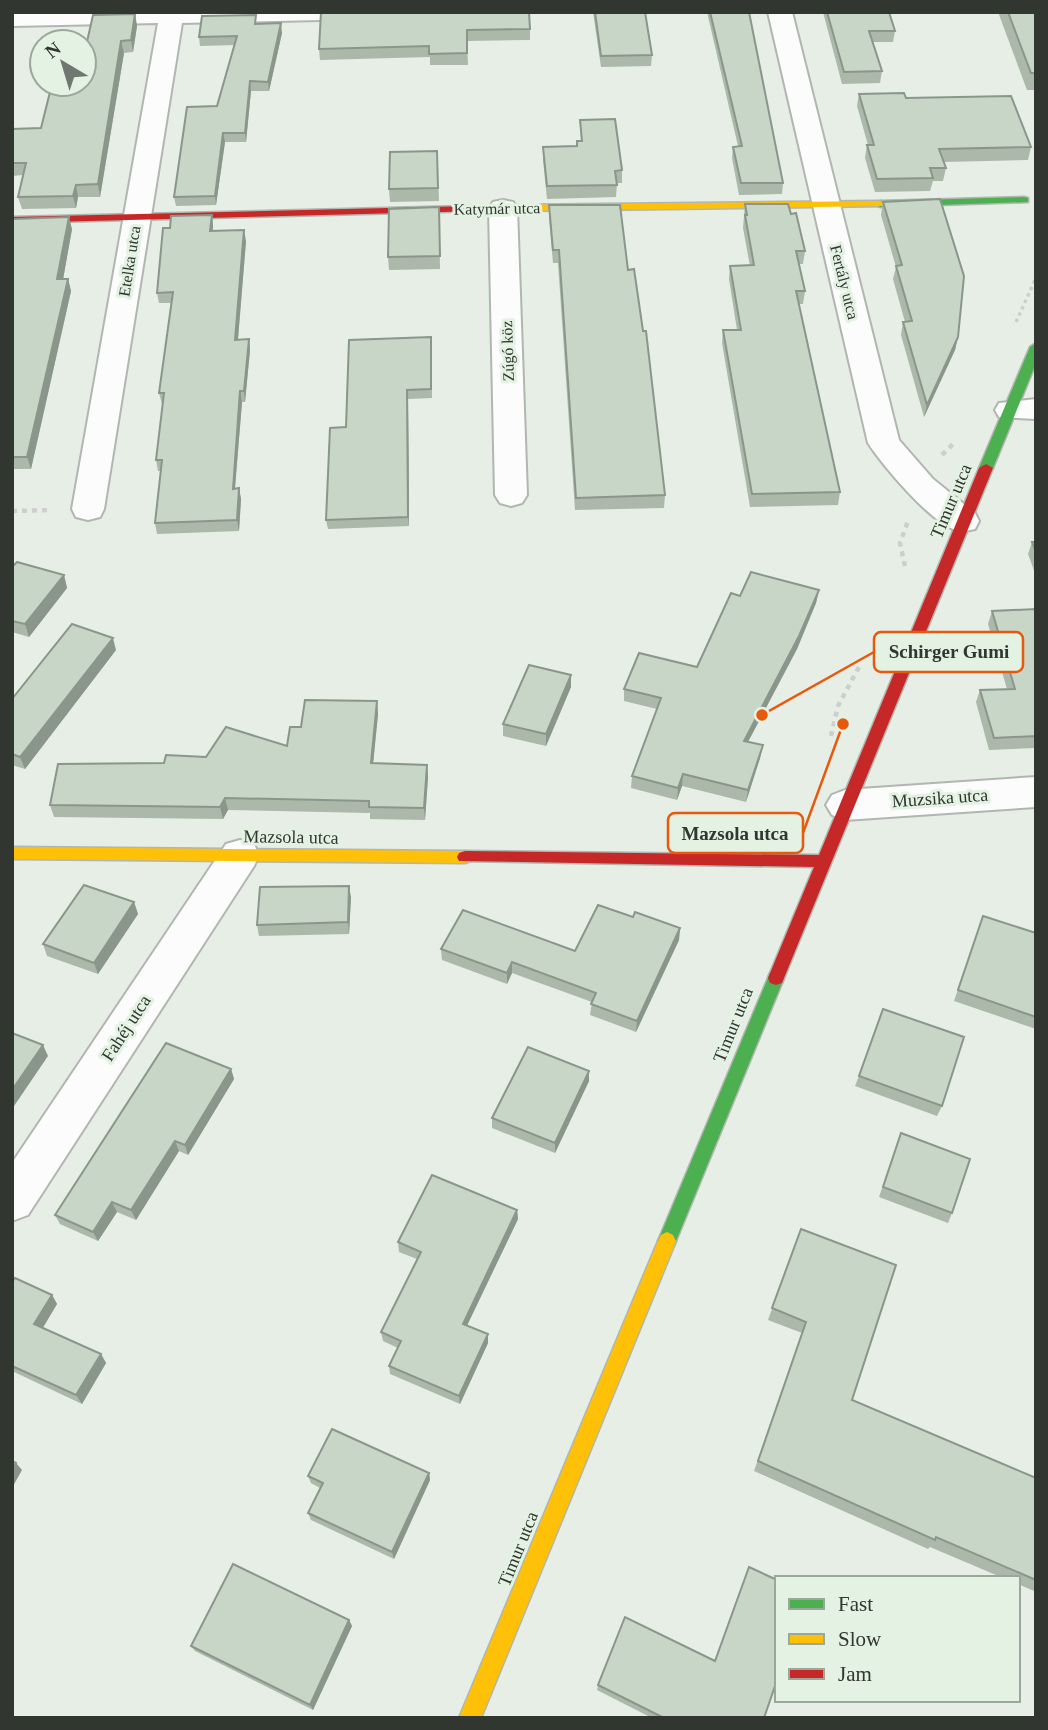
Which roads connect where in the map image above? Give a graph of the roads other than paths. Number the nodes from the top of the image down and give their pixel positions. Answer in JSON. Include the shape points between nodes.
{"nodes":[{"id":1,"x":364,"y":12,"type":"edge"},
{"id":2,"x":780,"y":12,"type":"edge"},
{"id":3,"x":172,"y":14,"type":"edge"},
{"id":4,"x":12,"y":19,"type":"edge"},
{"id":5,"x":1024,"y":201,"type":"dead end"},
{"id":6,"x":826,"y":206,"type":"junction"},
{"id":7,"x":502,"y":208,"type":"junction"},
{"id":8,"x":136,"y":217,"type":"junction"},
{"id":9,"x":12,"y":220,"type":"edge"},
{"id":10,"x":1036,"y":348,"type":"edge"},
{"id":11,"x":1023,"y":410,"type":"edge"},
{"id":12,"x":511,"y":495,"type":"dead end"},
{"id":13,"x":88,"y":509,"type":"dead end"},
{"id":14,"x":963,"y":521,"type":"junction"},
{"id":15,"x":1036,"y":792,"type":"edge"},
{"id":16,"x":845,"y":805,"type":"junction"},
{"id":17,"x":12,"y":853,"type":"edge"},
{"id":18,"x":240,"y":855,"type":"junction"},
{"id":19,"x":821,"y":861,"type":"junction"},
{"id":20,"x":12,"y":1201,"type":"edge"},
{"id":21,"x":470,"y":1718,"type":"edge"}],
"edges":[{"from":1,"to":3,"type":"street"},
{"from":2,"to":6,"type":"street","name":"Fertály utca"},
{"from":3,"to":4,"type":"street"},
{"from":3,"to":8,"type":"street","name":"Etelka utca"},
{"from":5,"to":6,"type":"street","name":"Katymár utca"},
{"from":6,"to":7,"type":"street","name":"Katymár utca"},
{"from":6,"to":14,"type":"street","name":"Fertály utca","via":[[884,443],[922,487]]},
{"from":7,"to":8,"type":"street","name":"Katymár utca"},
{"from":7,"to":12,"type":"street","name":"Zúgó köz"},
{"from":8,"to":9,"type":"street","name":"Katymár utca"},
{"from":8,"to":13,"type":"street","name":"Etelka utca"},
{"from":10,"to":11,"type":"street","name":"Timur utca"},
{"from":11,"to":14,"type":"street","name":"Timur utca"},
{"from":14,"to":16,"type":"street","name":"Timur utca"},
{"from":15,"to":16,"type":"street","name":"Muzsika utca"},
{"from":16,"to":19,"type":"street","name":"Timur utca"},
{"from":17,"to":18,"type":"street","name":"Mazsola utca"},
{"from":18,"to":19,"type":"street","name":"Mazsola utca"},
{"from":18,"to":20,"type":"street","name":"Fahéj utca"},
{"from":19,"to":21,"type":"street","name":"Timur utca"}]}
